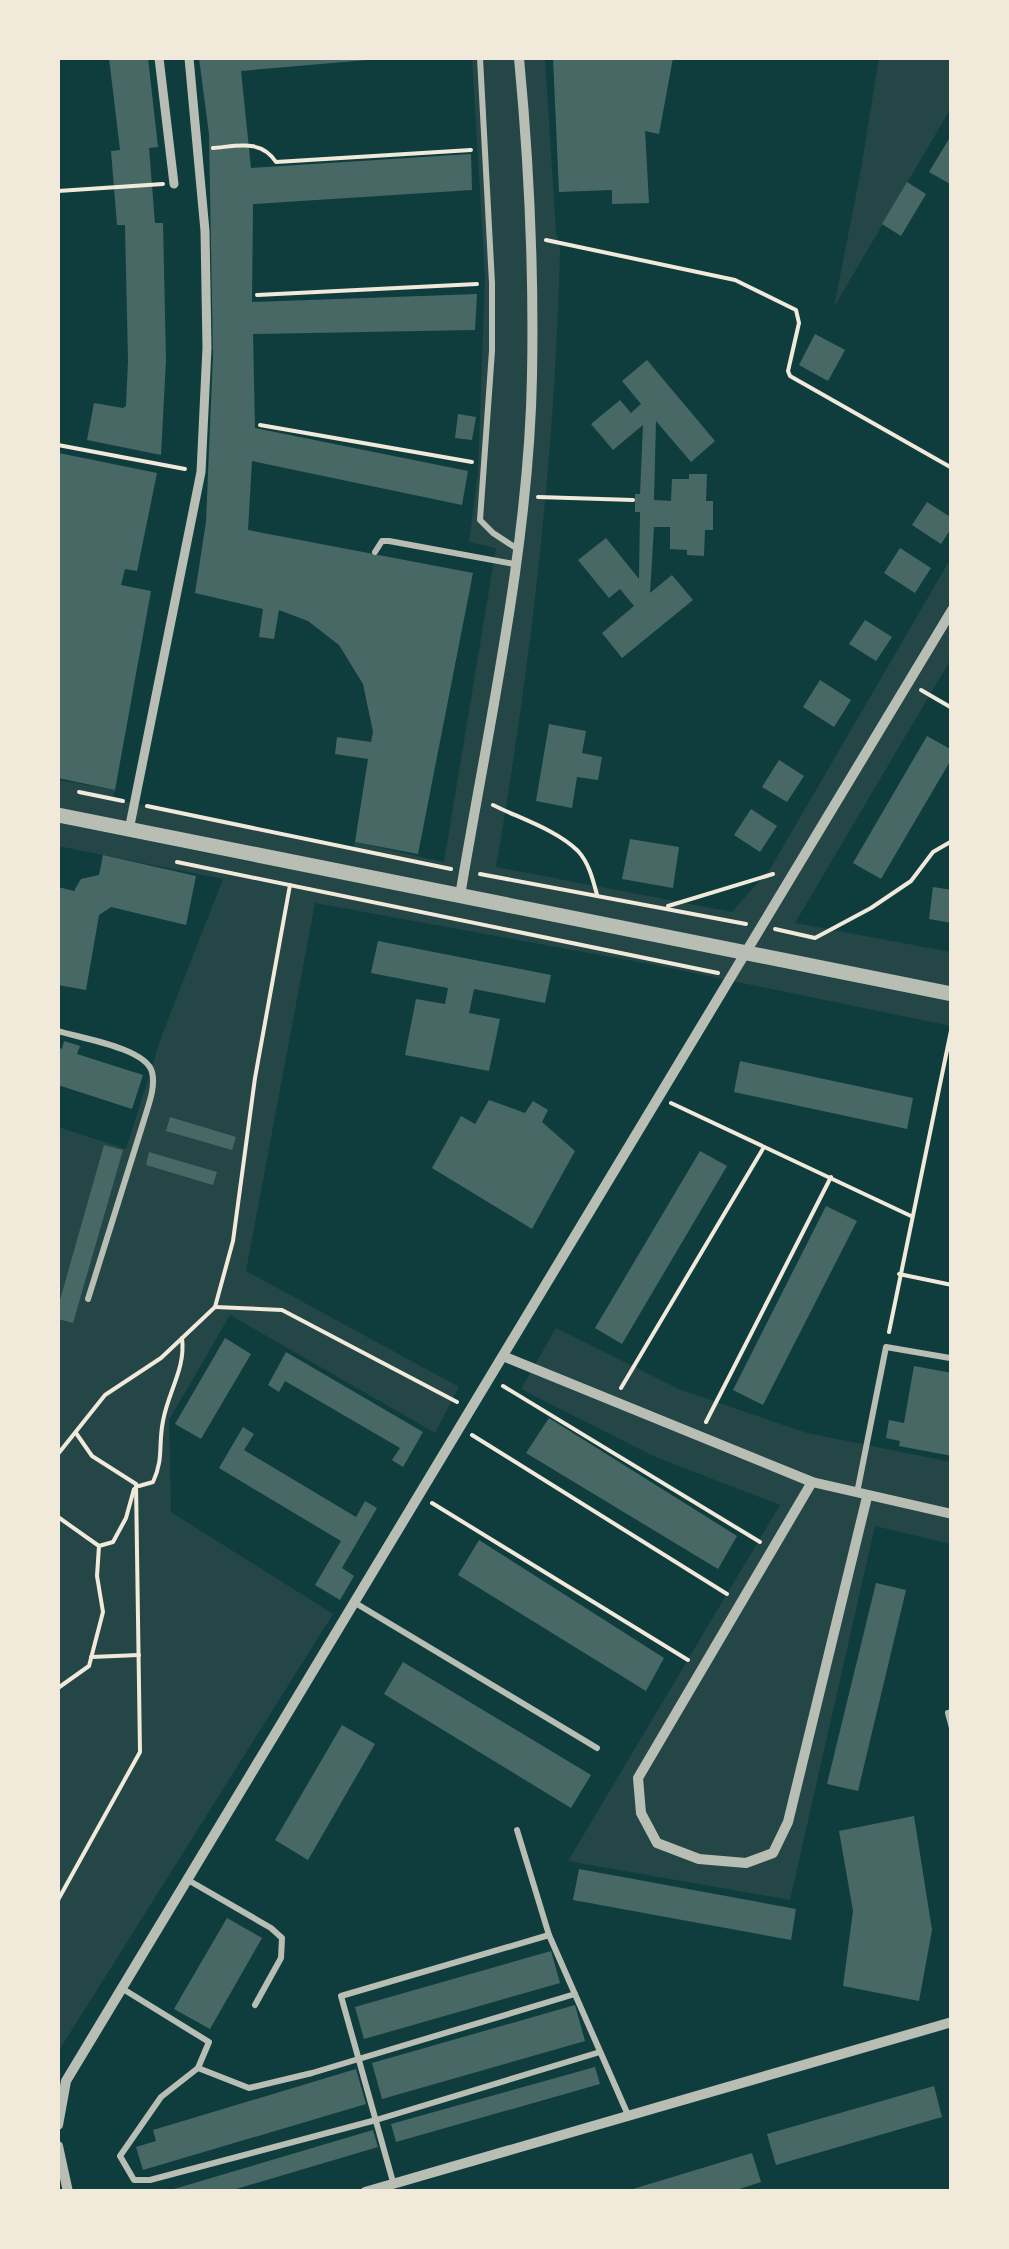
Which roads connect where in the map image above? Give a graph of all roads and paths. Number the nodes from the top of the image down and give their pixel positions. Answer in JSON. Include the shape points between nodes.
{"nodes":[{"id":1,"x":159,"y":58,"type":"edge"},
{"id":2,"x":188,"y":58,"type":"edge"},
{"id":3,"x":480,"y":58,"type":"edge"},
{"id":4,"x":519,"y":58,"type":"edge"},
{"id":5,"x":199,"y":148,"type":"junction"},
{"id":6,"x":486,"y":149,"type":"junction"},
{"id":7,"x":174,"y":184,"type":"joint"},
{"id":8,"x":58,"y":191,"type":"edge"},
{"id":9,"x":529,"y":238,"type":"junction"},
{"id":10,"x":492,"y":283,"type":"junction"},
{"id":11,"x":257,"y":295,"type":"dead end"},
{"id":12,"x":260,"y":425,"type":"dead end"},
{"id":13,"x":58,"y":445,"type":"edge"},
{"id":14,"x":486,"y":465,"type":"junction"},
{"id":15,"x":952,"y":468,"type":"edge"},
{"id":16,"x":201,"y":472,"type":"junction"},
{"id":17,"x":522,"y":496,"type":"junction"},
{"id":18,"x":633,"y":500,"type":"dead end"},
{"id":19,"x":516,"y":548,"type":"junction"},
{"id":20,"x":375,"y":552,"type":"dead end"},
{"id":21,"x":514,"y":564,"type":"junction"},
{"id":22,"x":952,"y":610,"type":"edge"},
{"id":23,"x":908,"y":682,"type":"junction"},
{"id":24,"x":952,"y":708,"type":"edge"},
{"id":25,"x":79,"y":792,"type":"dead end"},
{"id":26,"x":476,"y":797,"type":"junction"},
{"id":27,"x":135,"y":803,"type":"junction"},
{"id":28,"x":58,"y":816,"type":"edge"},
{"id":29,"x":129,"y":830,"type":"junction"},
{"id":30,"x":952,"y":840,"type":"edge"},
{"id":31,"x":177,"y":862,"type":"dead end"},
{"id":32,"x":797,"y":867,"type":"junction"},
{"id":33,"x":464,"y":871,"type":"junction"},
{"id":34,"x":290,"y":884,"type":"junction"},
{"id":35,"x":597,"y":895,"type":"junction"},
{"id":36,"x":460,"y":896,"type":"junction"},
{"id":37,"x":663,"y":908,"type":"junction"},
{"id":38,"x":762,"y":926,"type":"junction"},
{"id":39,"x":746,"y":952,"type":"junction"},
{"id":40,"x":732,"y":976,"type":"junction"},
{"id":41,"x":952,"y":994,"type":"edge"},
{"id":42,"x":952,"y":1026,"type":"edge"},
{"id":43,"x":58,"y":1031,"type":"edge"},
{"id":44,"x":661,"y":1098,"type":"junction"},
{"id":45,"x":764,"y":1147,"type":"junction"},
{"id":46,"x":831,"y":1176,"type":"junction"},
{"id":47,"x":911,"y":1216,"type":"junction"},
{"id":48,"x":900,"y":1274,"type":"junction"},
{"id":49,"x":952,"y":1285,"type":"edge"},
{"id":50,"x":88,"y":1299,"type":"dead end"},
{"id":51,"x":215,"y":1306,"type":"junction"},
{"id":52,"x":182,"y":1338,"type":"junction"},
{"id":53,"x":886,"y":1347,"type":"junction"},
{"id":54,"x":503,"y":1356,"type":"junction"},
{"id":55,"x":950,"y":1358,"type":"edge"},
{"id":56,"x":490,"y":1377,"type":"junction"},
{"id":57,"x":613,"y":1402,"type":"junction"},
{"id":58,"x":471,"y":1409,"type":"junction"},
{"id":59,"x":460,"y":1428,"type":"junction"},
{"id":60,"x":76,"y":1431,"type":"junction"},
{"id":61,"x":698,"y":1438,"type":"junction"},
{"id":62,"x":58,"y":1454,"type":"edge"},
{"id":63,"x":812,"y":1482,"type":"junction"},
{"id":64,"x":136,"y":1485,"type":"junction"},
{"id":65,"x":419,"y":1495,"type":"junction"},
{"id":66,"x":862,"y":1495,"type":"junction"},
{"id":67,"x":952,"y":1514,"type":"edge"},
{"id":68,"x":58,"y":1517,"type":"edge"},
{"id":69,"x":98,"y":1546,"type":"junction"},
{"id":70,"x":773,"y":1549,"type":"junction"},
{"id":71,"x":739,"y":1602,"type":"junction"},
{"id":72,"x":357,"y":1604,"type":"junction"},
{"id":73,"x":139,"y":1655,"type":"junction"},
{"id":74,"x":91,"y":1658,"type":"junction"},
{"id":75,"x":700,"y":1668,"type":"junction"},
{"id":76,"x":58,"y":1688,"type":"edge"},
{"id":77,"x":952,"y":1712,"type":"edge"},
{"id":78,"x":952,"y":1728,"type":"edge"},
{"id":79,"x":597,"y":1748,"type":"dead end"},
{"id":80,"x":517,"y":1830,"type":"dead end"},
{"id":81,"x":188,"y":1880,"type":"junction"},
{"id":82,"x":58,"y":1900,"type":"edge"},
{"id":83,"x":549,"y":1936,"type":"junction"},
{"id":84,"x":122,"y":1988,"type":"junction"},
{"id":85,"x":575,"y":1994,"type":"junction"},
{"id":86,"x":255,"y":2005,"type":"dead end"},
{"id":87,"x":952,"y":2022,"type":"edge"},
{"id":88,"x":600,"y":2052,"type":"junction"},
{"id":89,"x":358,"y":2056,"type":"junction"},
{"id":90,"x":198,"y":2068,"type":"junction"},
{"id":91,"x":628,"y":2116,"type":"junction"},
{"id":92,"x":376,"y":2120,"type":"junction"},
{"id":93,"x":58,"y":2125,"type":"edge"},
{"id":94,"x":58,"y":2146,"type":"edge"},
{"id":95,"x":393,"y":2182,"type":"junction"},
{"id":96,"x":68,"y":2192,"type":"edge"},
{"id":97,"x":365,"y":2192,"type":"edge"}],
"edges":[{"from":1,"to":7,"type":"street"},
{"from":2,"to":5,"type":"street"},
{"from":3,"to":6,"type":"lane"},
{"from":4,"to":9,"type":"street"},
{"from":5,"to":6,"type":"path","via":[[254,145],[276,162]]},
{"from":5,"to":16,"type":"street","via":[[207,348]]},
{"from":6,"to":10,"type":"lane"},
{"from":7,"to":8,"type":"path"},
{"from":9,"to":15,"type":"path","via":[[735,280],[796,310],[790,376]]},
{"from":9,"to":17,"type":"street","via":[[532,378]]},
{"from":10,"to":11,"type":"path"},
{"from":10,"to":14,"type":"lane"},
{"from":12,"to":14,"type":"path"},
{"from":13,"to":16,"type":"path"},
{"from":14,"to":19,"type":"lane","via":[[480,520]]},
{"from":16,"to":27,"type":"street"},
{"from":17,"to":18,"type":"path"},
{"from":17,"to":19,"type":"street"},
{"from":19,"to":21,"type":"street"},
{"from":20,"to":21,"type":"lane","via":[[390,541]]},
{"from":21,"to":26,"type":"street"},
{"from":22,"to":23,"type":"street"},
{"from":23,"to":24,"type":"path"},
{"from":23,"to":32,"type":"street"},
{"from":25,"to":27,"type":"path"},
{"from":26,"to":33,"type":"street"},
{"from":26,"to":35,"type":"path","via":[[578,851]]},
{"from":27,"to":29,"type":"street"},
{"from":27,"to":33,"type":"path"},
{"from":28,"to":29,"type":"street"},
{"from":29,"to":36,"type":"street"},
{"from":30,"to":38,"type":"path","via":[[910,881],[815,938]]},
{"from":31,"to":34,"type":"path"},
{"from":32,"to":37,"type":"path"},
{"from":32,"to":38,"type":"street"},
{"from":33,"to":35,"type":"path"},
{"from":33,"to":36,"type":"street"},
{"from":34,"to":40,"type":"path"},
{"from":34,"to":51,"type":"path","via":[[233,1241]]},
{"from":35,"to":37,"type":"path"},
{"from":36,"to":39,"type":"street"},
{"from":37,"to":38,"type":"path"},
{"from":38,"to":39,"type":"street"},
{"from":39,"to":40,"type":"street"},
{"from":39,"to":41,"type":"street"},
{"from":40,"to":44,"type":"street"},
{"from":42,"to":47,"type":"path"},
{"from":43,"to":50,"type":"lane","via":[[140,1054],[152,1071],[144,1120]]},
{"from":44,"to":45,"type":"path"},
{"from":44,"to":54,"type":"street"},
{"from":45,"to":46,"type":"path"},
{"from":45,"to":57,"type":"path"},
{"from":46,"to":47,"type":"path"},
{"from":46,"to":61,"type":"path"},
{"from":47,"to":48,"type":"path"},
{"from":48,"to":49,"type":"path"},
{"from":48,"to":53,"type":"path"},
{"from":51,"to":52,"type":"path"},
{"from":51,"to":58,"type":"path","via":[[282,1310]]},
{"from":52,"to":60,"type":"path","via":[[105,1395]]},
{"from":52,"to":64,"type":"path","via":[[184,1355],[163,1418],[162,1462],[153,1482]]},
{"from":53,"to":55,"type":"lane"},
{"from":53,"to":66,"type":"lane"},
{"from":54,"to":56,"type":"street"},
{"from":54,"to":57,"type":"street"},
{"from":56,"to":58,"type":"street"},
{"from":56,"to":70,"type":"path"},
{"from":57,"to":61,"type":"street"},
{"from":58,"to":59,"type":"street"},
{"from":59,"to":65,"type":"street"},
{"from":59,"to":71,"type":"path"},
{"from":60,"to":62,"type":"path"},
{"from":60,"to":64,"type":"path","via":[[92,1456]]},
{"from":61,"to":63,"type":"street"},
{"from":63,"to":66,"type":"street"},
{"from":63,"to":70,"type":"street"},
{"from":64,"to":69,"type":"path","via":[[113,1542]]},
{"from":64,"to":73,"type":"path"},
{"from":65,"to":72,"type":"street"},
{"from":65,"to":75,"type":"path"},
{"from":66,"to":67,"type":"street"},
{"from":66,"to":75,"type":"street","via":[[788,1822],[772,1853],[746,1864],[699,1860],[658,1843],[641,1814],[638,1778]]},
{"from":68,"to":69,"type":"path"},
{"from":69,"to":74,"type":"path","via":[[102,1612]]},
{"from":70,"to":71,"type":"street"},
{"from":71,"to":75,"type":"street"},
{"from":72,"to":79,"type":"lane"},
{"from":72,"to":81,"type":"street"},
{"from":73,"to":74,"type":"path"},
{"from":73,"to":82,"type":"path","via":[[140,1752]]},
{"from":74,"to":76,"type":"path"},
{"from":77,"to":78,"type":"lane"},
{"from":80,"to":83,"type":"lane"},
{"from":81,"to":84,"type":"street"},
{"from":81,"to":86,"type":"lane","via":[[282,1938],[281,1958]]},
{"from":83,"to":85,"type":"lane"},
{"from":83,"to":89,"type":"lane","via":[[341,1996]]},
{"from":84,"to":90,"type":"lane","via":[[209,2042]]},
{"from":84,"to":93,"type":"street","via":[[66,2081]]},
{"from":85,"to":88,"type":"lane"},
{"from":85,"to":89,"type":"lane"},
{"from":87,"to":91,"type":"street"},
{"from":88,"to":91,"type":"lane"},
{"from":88,"to":92,"type":"lane"},
{"from":89,"to":90,"type":"lane","via":[[249,2088]]},
{"from":89,"to":92,"type":"lane"},
{"from":90,"to":92,"type":"lane","via":[[162,2097],[120,2156],[134,2180]]},
{"from":91,"to":95,"type":"street"},
{"from":92,"to":95,"type":"lane"},
{"from":94,"to":96,"type":"street"},
{"from":95,"to":97,"type":"street"}]}
